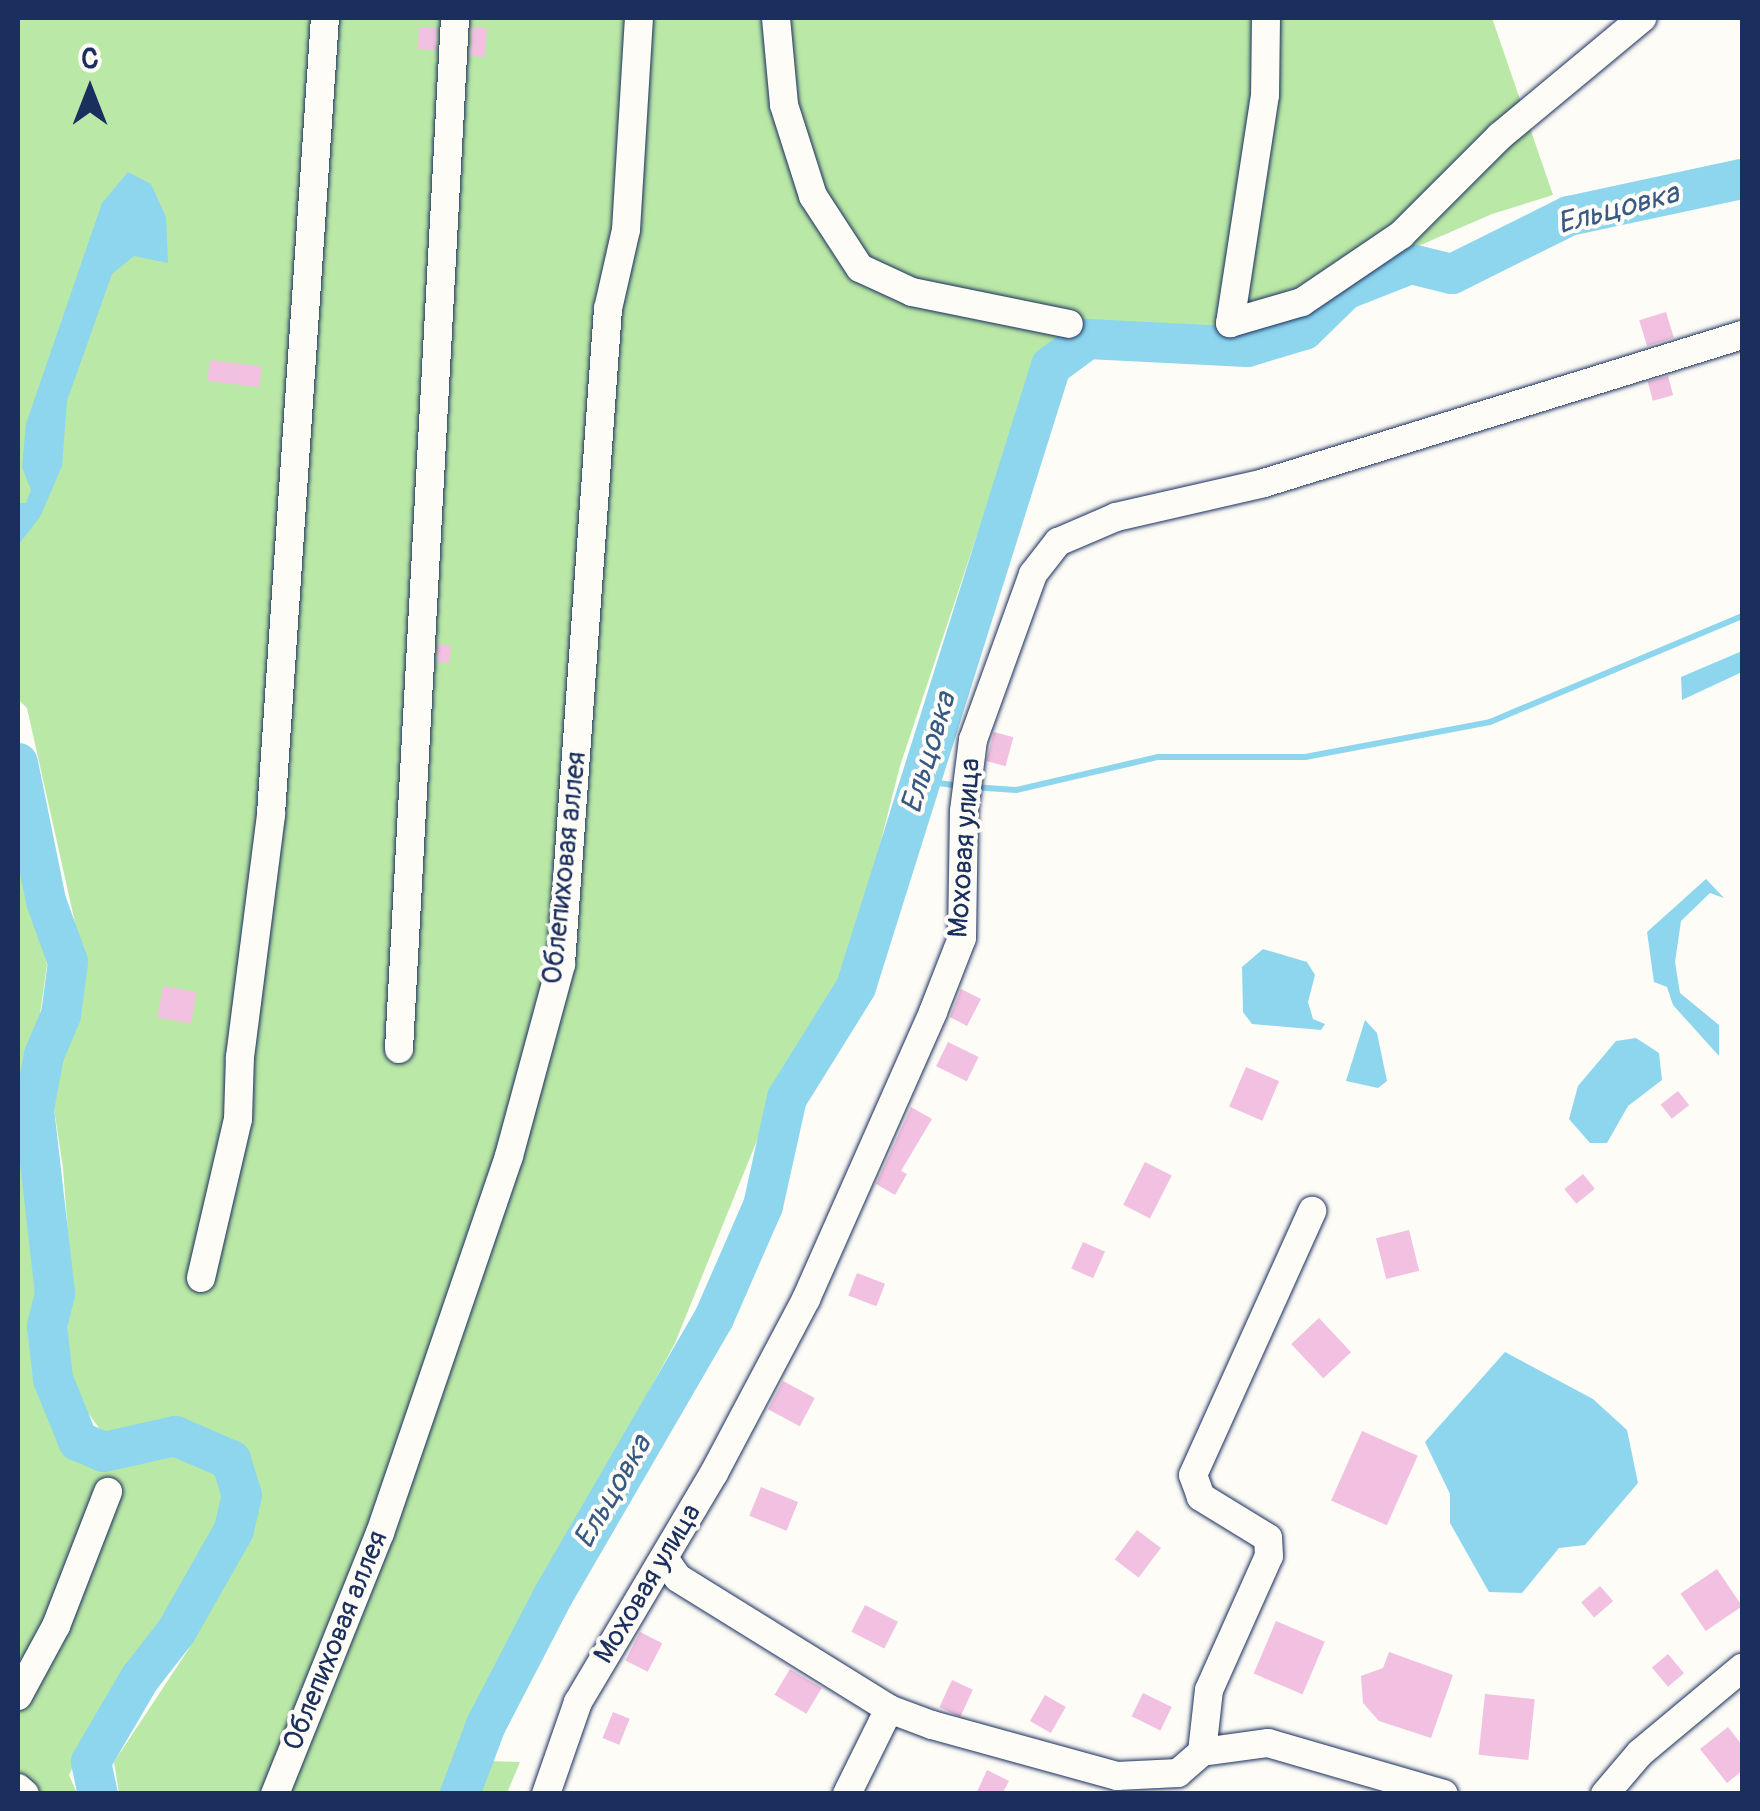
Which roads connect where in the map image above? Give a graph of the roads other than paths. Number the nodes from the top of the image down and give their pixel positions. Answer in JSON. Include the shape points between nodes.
{"nodes":[{"id":1,"x":325,"y":18,"type":"edge"},
{"id":2,"x":456,"y":18,"type":"edge"},
{"id":3,"x":639,"y":18,"type":"edge"},
{"id":4,"x":776,"y":18,"type":"edge"},
{"id":5,"x":1266,"y":18,"type":"edge"},
{"id":6,"x":1642,"y":18,"type":"edge"},
{"id":7,"x":1070,"y":324,"type":"dead end"},
{"id":8,"x":1742,"y":335,"type":"edge"},
{"id":9,"x":398,"y":1049,"type":"dead end"},
{"id":10,"x":1312,"y":1211,"type":"dead end"},
{"id":11,"x":201,"y":1278,"type":"dead end"},
{"id":12,"x":108,"y":1492,"type":"dead end"},
{"id":13,"x":664,"y":1558,"type":"junction"},
{"id":14,"x":1742,"y":1668,"type":"edge"},
{"id":15,"x":18,"y":1696,"type":"edge"},
{"id":16,"x":889,"y":1709,"type":"junction"},
{"id":17,"x":1202,"y":1752,"type":"junction"},
{"id":18,"x":1175,"y":1784,"type":"edge"},
{"id":19,"x":18,"y":1788,"type":"edge"},
{"id":20,"x":25,"y":1794,"type":"edge"},
{"id":21,"x":274,"y":1794,"type":"edge"},
{"id":22,"x":546,"y":1794,"type":"edge"},
{"id":23,"x":848,"y":1794,"type":"edge"},
{"id":24,"x":1444,"y":1794,"type":"edge"},
{"id":25,"x":1605,"y":1794,"type":"edge"}],
"edges":[{"from":1,"to":11,"type":"street","via":[[271,814],[238,1118]]},
{"from":2,"to":9,"type":"street"},
{"from":3,"to":21,"type":"street","name":"Облепиховая аллея","via":[[626,230],[608,309],[560,964],[509,1156],[380,1533]]},
{"from":4,"to":7,"type":"street","via":[[784,105],[813,196],[860,268],[912,292]]},
{"from":5,"to":6,"type":"street","via":[[1265,95],[1230,323],[1302,302],[1401,235],[1500,136]]},
{"from":8,"to":13,"type":"street","name":"Моховая улица","via":[[1264,483],[1116,517],[1058,542],[1033,574],[973,740],[964,811],[962,938],[806,1299]]},
{"from":10,"to":17,"type":"street","via":[[1193,1474],[1201,1497],[1268,1538],[1269,1556],[1209,1690]]},
{"from":12,"to":15,"type":"street","via":[[56,1626]]},
{"from":13,"to":16,"type":"street","via":[[678,1578]]},
{"from":13,"to":22,"type":"street","name":"Моховая улица","via":[[578,1702]]},
{"from":14,"to":25,"type":"street","via":[[1640,1753]]},
{"from":16,"to":18,"type":"street","via":[[1116,1776]]},
{"from":16,"to":23,"type":"street"},
{"from":17,"to":18,"type":"street"},
{"from":17,"to":24,"type":"street","via":[[1268,1743]]},
{"from":19,"to":20,"type":"street"}]}
